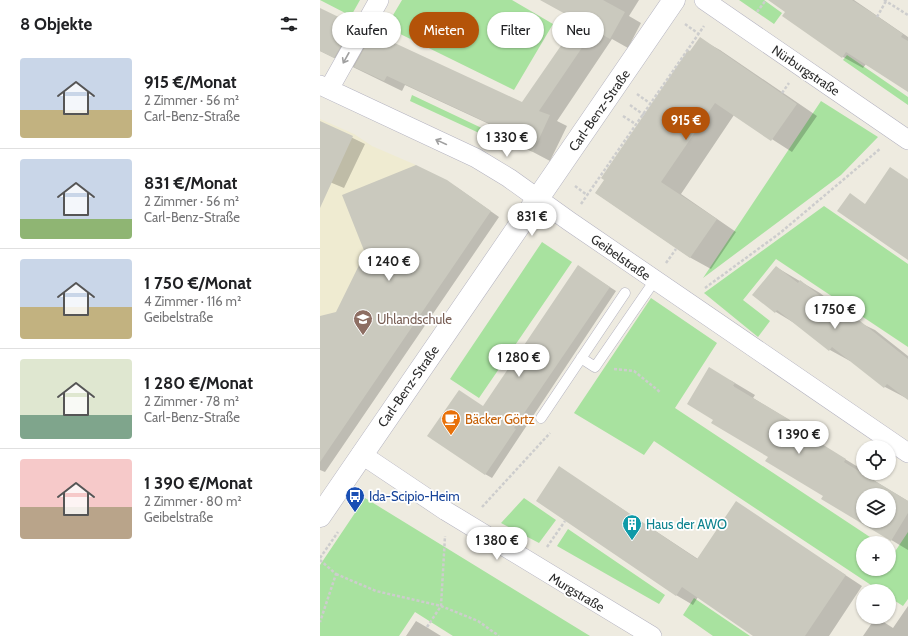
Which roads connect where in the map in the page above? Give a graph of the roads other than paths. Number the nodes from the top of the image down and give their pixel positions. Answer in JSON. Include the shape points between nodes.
{"nodes":[{"id":1,"x":379,"y":0,"type":"edge"},
{"id":2,"x":674,"y":0,"type":"edge"},
{"id":3,"x":710,"y":4,"type":"edge"},
{"id":4,"x":324,"y":87,"type":"edge"},
{"id":5,"x":903,"y":137,"type":"edge"},
{"id":6,"x":538,"y":198,"type":"junction"},
{"id":7,"x":655,"y":280,"type":"junction"},
{"id":8,"x":625,"y":293,"type":"dead end"},
{"id":9,"x":581,"y":358,"type":"junction"},
{"id":10,"x":541,"y":418,"type":"dead end"},
{"id":11,"x":908,"y":453,"type":"edge"},
{"id":12,"x":362,"y":454,"type":"junction"},
{"id":13,"x":320,"y":516,"type":"edge"},
{"id":14,"x":652,"y":636,"type":"edge"}],
"edges":[{"from":1,"to":4,"type":"street","one_way":true},
{"from":2,"to":6,"type":"street","name":"Carl-Benz-Straße"},
{"from":3,"to":5,"type":"street","name":"Nürburgstraße"},
{"from":6,"to":4,"type":"street","name":"Geibelstraße","one_way":true,"via":[[476,158]]},
{"from":6,"to":7,"type":"street","name":"Geibelstraße"},
{"from":6,"to":12,"type":"street","name":"Carl-Benz-Straße"},
{"from":7,"to":9,"type":"lane","via":[[595,367]]},
{"from":7,"to":11,"type":"street","name":"Geibelstraße"},
{"from":8,"to":9,"type":"lane"},
{"from":9,"to":10,"type":"lane"},
{"from":12,"to":13,"type":"street","name":"Carl-Benz-Straße"},
{"from":12,"to":14,"type":"street","name":"Murgstraße","via":[[466,524]]}]}
